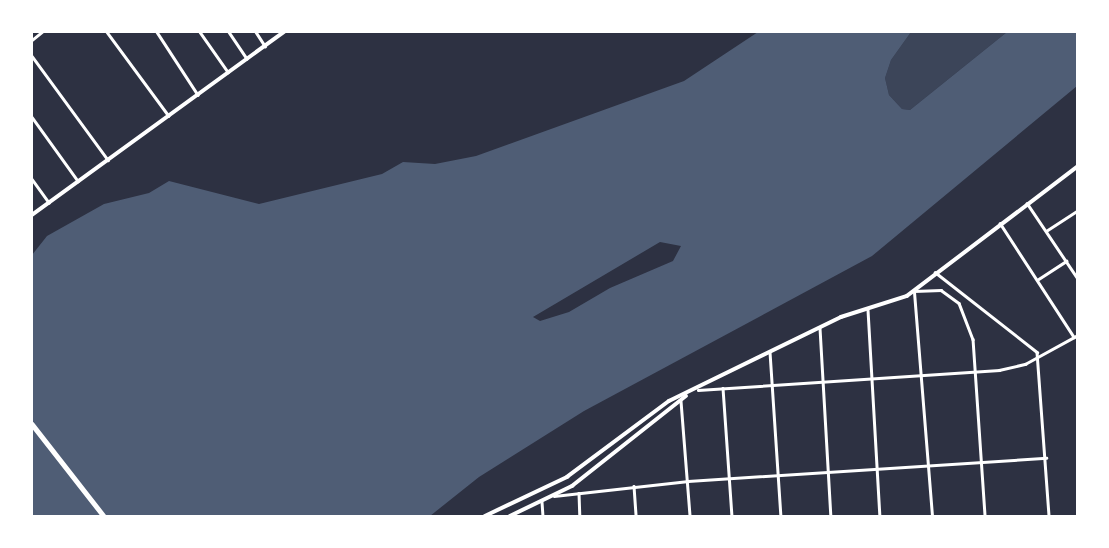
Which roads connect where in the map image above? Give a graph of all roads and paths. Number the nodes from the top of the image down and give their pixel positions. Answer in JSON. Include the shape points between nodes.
{"nodes":[{"id":1,"x":42,"y":32,"type":"edge"},
{"id":2,"x":107,"y":32,"type":"edge"},
{"id":3,"x":157,"y":32,"type":"edge"},
{"id":4,"x":200,"y":32,"type":"edge"},
{"id":5,"x":229,"y":32,"type":"edge"},
{"id":6,"x":256,"y":32,"type":"edge"},
{"id":7,"x":284,"y":32,"type":"edge"},
{"id":8,"x":32,"y":40,"type":"edge"},
{"id":9,"x":265,"y":46,"type":"junction"},
{"id":10,"x":32,"y":56,"type":"edge"},
{"id":11,"x":247,"y":59,"type":"junction"},
{"id":12,"x":229,"y":73,"type":"junction"},
{"id":13,"x":198,"y":95,"type":"junction"},
{"id":14,"x":169,"y":116,"type":"junction"},
{"id":15,"x":32,"y":117,"type":"edge"},
{"id":16,"x":108,"y":160,"type":"junction"},
{"id":17,"x":1077,"y":166,"type":"edge"},
{"id":18,"x":32,"y":178,"type":"edge"},
{"id":19,"x":78,"y":181,"type":"junction"},
{"id":20,"x":49,"y":202,"type":"junction"},
{"id":21,"x":1027,"y":203,"type":"junction"},
{"id":22,"x":1077,"y":210,"type":"edge"},
{"id":23,"x":32,"y":215,"type":"edge"},
{"id":24,"x":1000,"y":223,"type":"junction"},
{"id":25,"x":1046,"y":230,"type":"junction"},
{"id":26,"x":1066,"y":261,"type":"junction"},
{"id":27,"x":935,"y":272,"type":"junction"},
{"id":28,"x":1077,"y":279,"type":"edge"},
{"id":29,"x":1037,"y":280,"type":"junction"},
{"id":30,"x":914,"y":291,"type":"junction"},
{"id":31,"x":868,"y":310,"type":"junction"},
{"id":32,"x":820,"y":327,"type":"junction"},
{"id":33,"x":1076,"y":336,"type":"edge"},
{"id":34,"x":770,"y":352,"type":"junction"},
{"id":35,"x":1039,"y":358,"type":"junction"},
{"id":36,"x":974,"y":372,"type":"junction"},
{"id":37,"x":923,"y":375,"type":"junction"},
{"id":38,"x":873,"y":379,"type":"junction"},
{"id":39,"x":824,"y":382,"type":"junction"},
{"id":40,"x":773,"y":385,"type":"junction"},
{"id":41,"x":723,"y":388,"type":"junction"},
{"id":42,"x":698,"y":390,"type":"junction"},
{"id":43,"x":688,"y":395,"type":"junction"},
{"id":44,"x":681,"y":401,"type":"junction"},
{"id":45,"x":32,"y":424,"type":"edge"},
{"id":46,"x":1045,"y":458,"type":"junction"},
{"id":47,"x":980,"y":464,"type":"junction"},
{"id":48,"x":929,"y":467,"type":"junction"},
{"id":49,"x":878,"y":471,"type":"junction"},
{"id":50,"x":829,"y":474,"type":"junction"},
{"id":51,"x":779,"y":476,"type":"junction"},
{"id":52,"x":730,"y":479,"type":"junction"},
{"id":53,"x":688,"y":481,"type":"junction"},
{"id":54,"x":634,"y":486,"type":"junction"},
{"id":55,"x":579,"y":493,"type":"junction"},
{"id":56,"x":554,"y":496,"type":"junction"},
{"id":57,"x":542,"y":502,"type":"junction"},
{"id":58,"x":104,"y":516,"type":"edge"},
{"id":59,"x":485,"y":516,"type":"edge"},
{"id":60,"x":510,"y":516,"type":"edge"},
{"id":61,"x":543,"y":516,"type":"edge"},
{"id":62,"x":580,"y":516,"type":"edge"},
{"id":63,"x":636,"y":516,"type":"edge"},
{"id":64,"x":690,"y":516,"type":"edge"},
{"id":65,"x":732,"y":516,"type":"edge"},
{"id":66,"x":781,"y":516,"type":"edge"},
{"id":67,"x":831,"y":516,"type":"edge"},
{"id":68,"x":880,"y":516,"type":"edge"},
{"id":69,"x":932,"y":516,"type":"edge"},
{"id":70,"x":985,"y":516,"type":"edge"},
{"id":71,"x":1049,"y":516,"type":"edge"}],
"edges":[{"from":1,"to":8,"type":"street"},
{"from":2,"to":14,"type":"street"},
{"from":3,"to":13,"type":"street"},
{"from":4,"to":12,"type":"street"},
{"from":5,"to":11,"type":"street"},
{"from":6,"to":9,"type":"street"},
{"from":7,"to":9,"type":"main road"},
{"from":9,"to":11,"type":"main road"},
{"from":10,"to":16,"type":"street"},
{"from":11,"to":12,"type":"main road"},
{"from":12,"to":13,"type":"main road"},
{"from":13,"to":14,"type":"main road"},
{"from":14,"to":16,"type":"main road"},
{"from":15,"to":19,"type":"street"},
{"from":16,"to":19,"type":"main road"},
{"from":17,"to":21,"type":"main road"},
{"from":18,"to":20,"type":"street"},
{"from":19,"to":20,"type":"main road"},
{"from":20,"to":23,"type":"main road"},
{"from":21,"to":24,"type":"main road"},
{"from":21,"to":25,"type":"street"},
{"from":22,"to":25,"type":"street"},
{"from":24,"to":27,"type":"main road"},
{"from":24,"to":29,"type":"street"},
{"from":25,"to":26,"type":"street"},
{"from":26,"to":28,"type":"street"},
{"from":26,"to":29,"type":"street"},
{"from":27,"to":30,"type":"main road"},
{"from":27,"to":35,"type":"street","via":[[1033,346]]},
{"from":29,"to":33,"type":"street"},
{"from":30,"to":31,"type":"main road"},
{"from":30,"to":36,"type":"street","via":[[946,290],[957,299],[971,332]]},
{"from":30,"to":37,"type":"street"},
{"from":31,"to":32,"type":"main road"},
{"from":31,"to":38,"type":"street"},
{"from":32,"to":34,"type":"main road"},
{"from":32,"to":39,"type":"street"},
{"from":33,"to":35,"type":"street"},
{"from":34,"to":40,"type":"street"},
{"from":34,"to":42,"type":"main road"},
{"from":35,"to":36,"type":"street","via":[[1013,368]]},
{"from":35,"to":46,"type":"street"},
{"from":36,"to":37,"type":"street"},
{"from":36,"to":47,"type":"street"},
{"from":37,"to":38,"type":"street"},
{"from":37,"to":48,"type":"street"},
{"from":38,"to":39,"type":"street"},
{"from":38,"to":49,"type":"street"},
{"from":39,"to":40,"type":"street"},
{"from":39,"to":50,"type":"street"},
{"from":40,"to":41,"type":"street"},
{"from":40,"to":51,"type":"street"},
{"from":41,"to":42,"type":"street"},
{"from":41,"to":52,"type":"street"},
{"from":42,"to":43,"type":"main road"},
{"from":43,"to":44,"type":"main road"},
{"from":43,"to":59,"type":"main road","via":[[660,407],[547,489]]},
{"from":44,"to":53,"type":"street"},
{"from":44,"to":56,"type":"main road"},
{"from":45,"to":58,"type":"main road"},
{"from":46,"to":47,"type":"street"},
{"from":46,"to":71,"type":"street"},
{"from":47,"to":48,"type":"street"},
{"from":47,"to":70,"type":"street"},
{"from":48,"to":49,"type":"street"},
{"from":48,"to":69,"type":"street"},
{"from":49,"to":50,"type":"street"},
{"from":49,"to":68,"type":"street"},
{"from":50,"to":51,"type":"street"},
{"from":50,"to":67,"type":"street"},
{"from":51,"to":52,"type":"street"},
{"from":51,"to":66,"type":"street"},
{"from":52,"to":53,"type":"street"},
{"from":52,"to":65,"type":"street"},
{"from":53,"to":54,"type":"street"},
{"from":53,"to":64,"type":"street"},
{"from":54,"to":55,"type":"street"},
{"from":54,"to":63,"type":"street"},
{"from":55,"to":56,"type":"street"},
{"from":55,"to":62,"type":"street"},
{"from":56,"to":57,"type":"main road"},
{"from":57,"to":60,"type":"main road"},
{"from":57,"to":61,"type":"street"}]}
